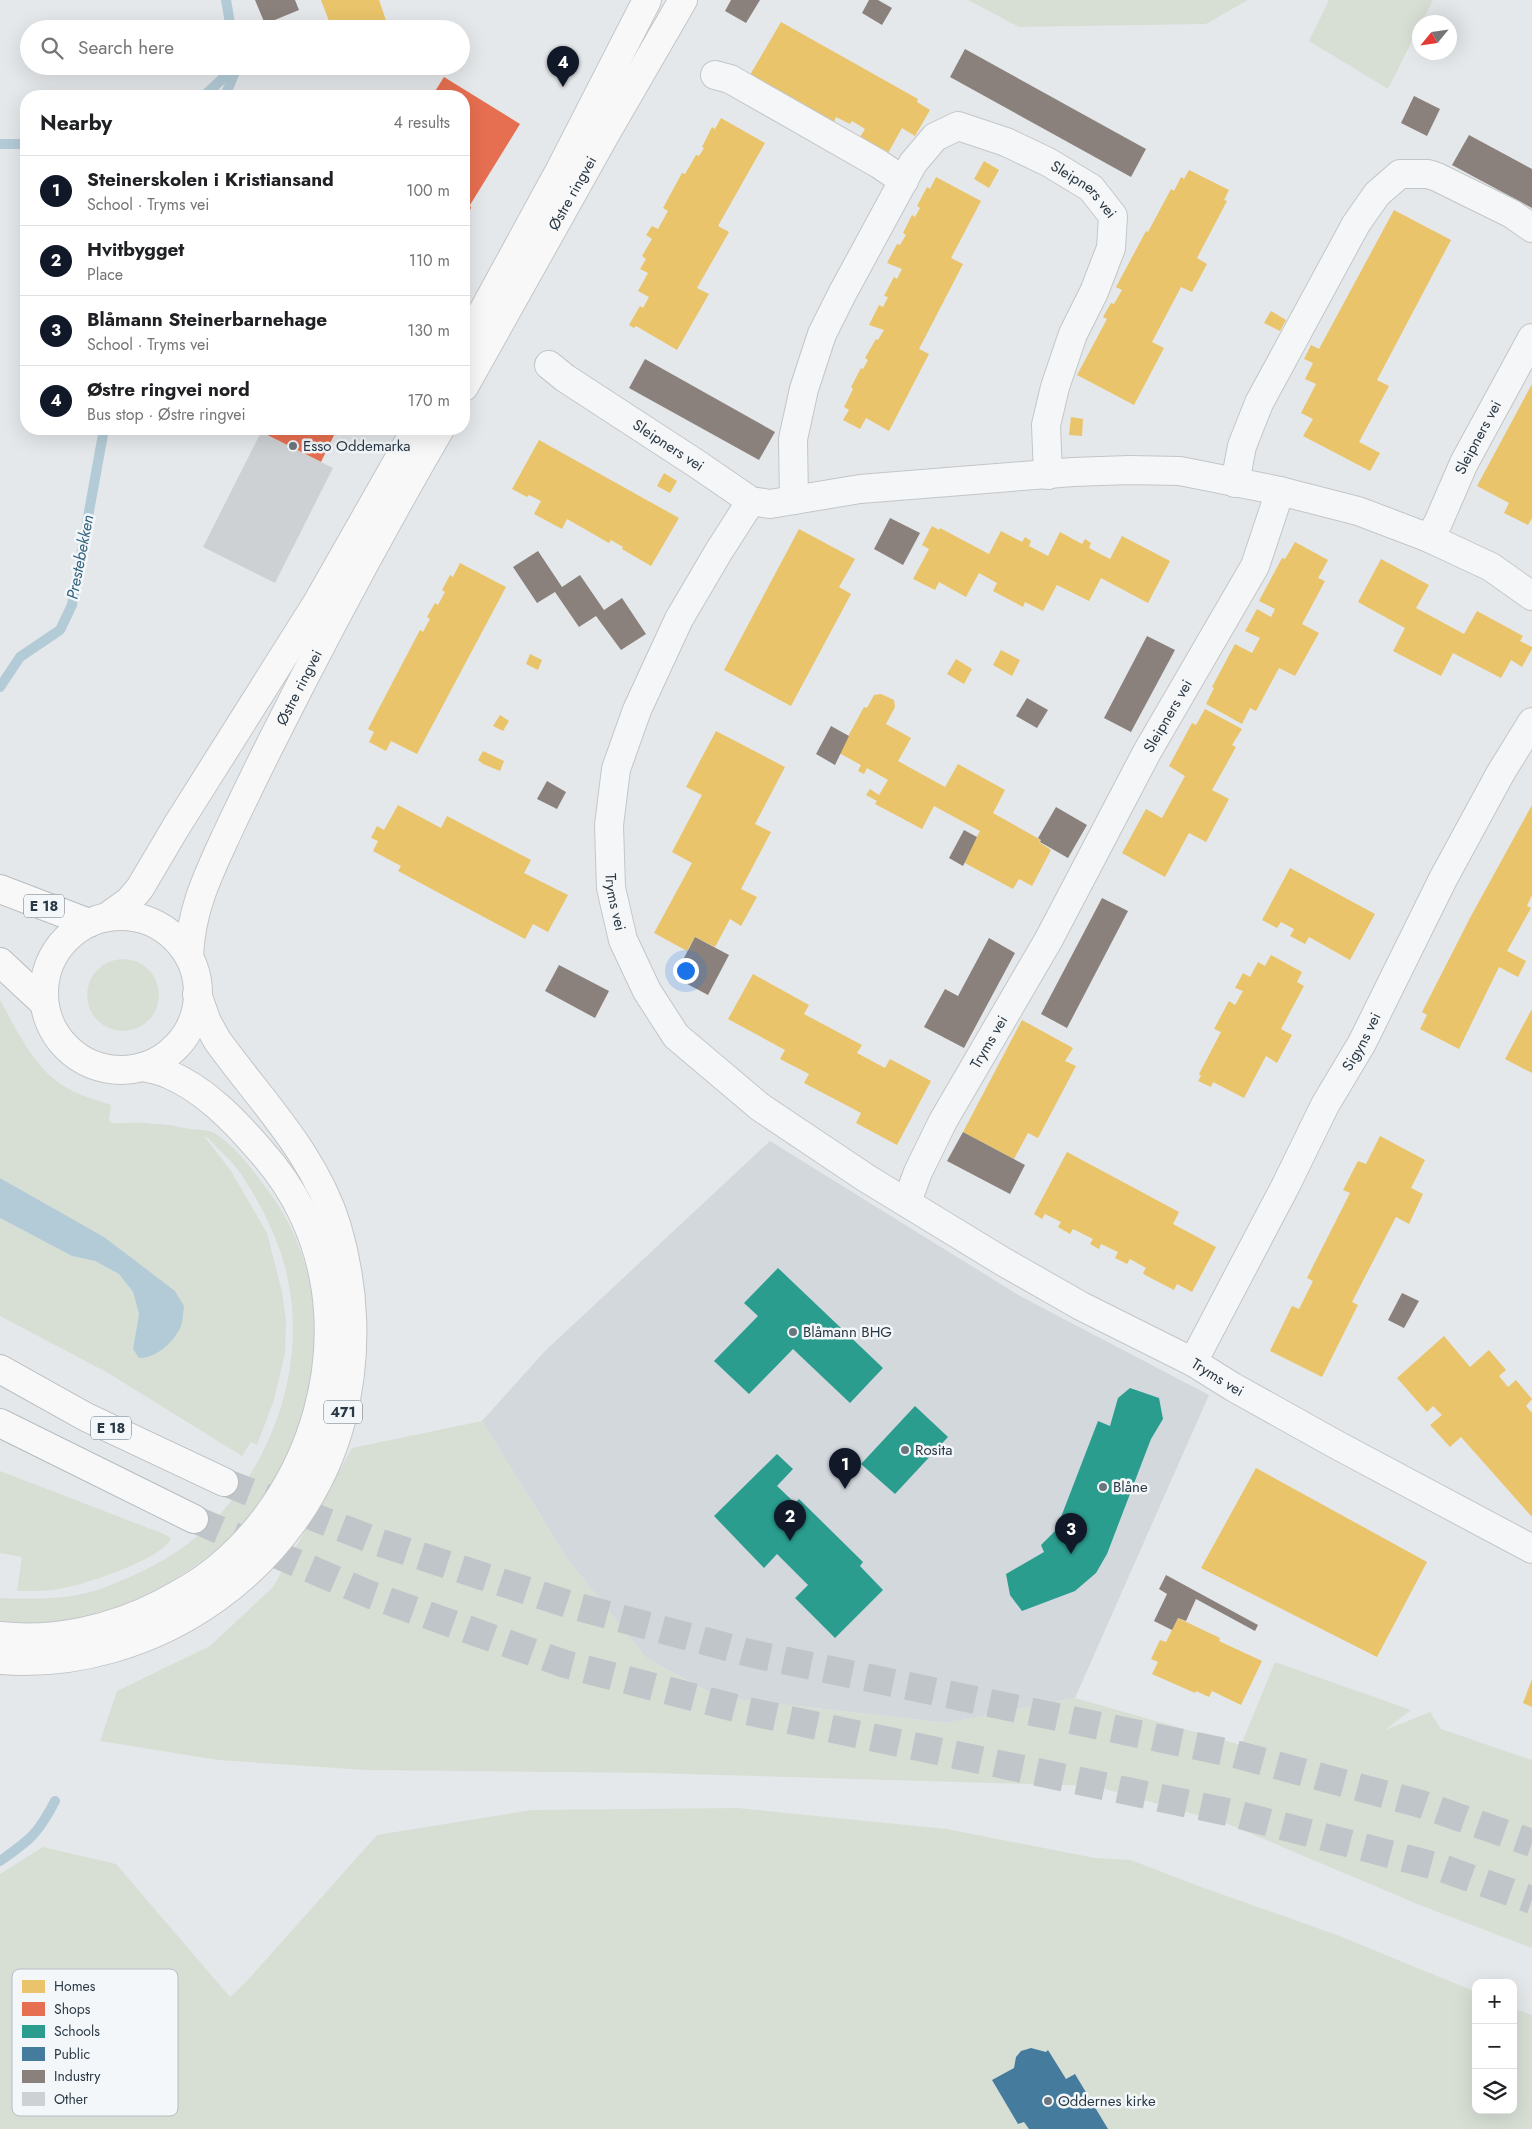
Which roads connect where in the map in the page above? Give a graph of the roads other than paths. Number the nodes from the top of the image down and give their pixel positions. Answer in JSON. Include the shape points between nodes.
{"nodes":[{"id":1,"x":647,"y":0,"type":"edge"},
{"id":2,"x":683,"y":0,"type":"edge"},
{"id":3,"x":715,"y":75,"type":"dead end"},
{"id":4,"x":904,"y":181,"type":"junction"},
{"id":5,"x":1532,"y":228,"type":"edge"},
{"id":6,"x":470,"y":335,"type":"edge"},
{"id":7,"x":1532,"y":338,"type":"edge"},
{"id":8,"x":549,"y":365,"type":"dead end"},
{"id":9,"x":470,"y":376,"type":"edge"},
{"id":10,"x":413,"y":435,"type":"edge"},
{"id":11,"x":437,"y":435,"type":"edge"},
{"id":12,"x":1048,"y":475,"type":"junction"},
{"id":13,"x":1235,"y":483,"type":"junction"},
{"id":14,"x":1280,"y":491,"type":"junction"},
{"id":15,"x":794,"y":500,"type":"junction"},
{"id":16,"x":751,"y":501,"type":"junction"},
{"id":17,"x":1429,"y":538,"type":"junction"},
{"id":18,"x":1532,"y":596,"type":"edge"},
{"id":19,"x":1532,"y":722,"type":"edge"},
{"id":20,"x":0,"y":889,"type":"edge"},
{"id":21,"x":98,"y":920,"type":"junction"},
{"id":22,"x":1049,"y":938,"type":"joint"},
{"id":23,"x":189,"y":956,"type":"junction"},
{"id":24,"x":0,"y":962,"type":"edge"},
{"id":25,"x":198,"y":994,"type":"junction"},
{"id":26,"x":44,"y":1003,"type":"junction"},
{"id":27,"x":143,"y":1067,"type":"junction"},
{"id":28,"x":907,"y":1202,"type":"junction"},
{"id":29,"x":1193,"y":1362,"type":"junction"},
{"id":30,"x":0,"y":1369,"type":"edge"},
{"id":31,"x":0,"y":1424,"type":"edge"},
{"id":32,"x":224,"y":1482,"type":"tunnel mouth"},
{"id":33,"x":194,"y":1520,"type":"tunnel mouth"},
{"id":34,"x":1532,"y":1549,"type":"edge"},
{"id":35,"x":0,"y":1636,"type":"edge"},
{"id":36,"x":0,"y":1660,"type":"edge"}],
"edges":[{"from":1,"to":6,"type":"main road","name":"Østre ringvei"},
{"from":2,"to":9,"type":"main road","name":"Østre ringvei"},
{"from":3,"to":4,"type":"street","via":[[730,79]]},
{"from":4,"to":12,"type":"street","name":"Sleipners vei","via":[[913,163],[935,137],[958,126],[1006,142],[1048,162],[1091,188],[1114,216],[1111,248],[1073,334],[1055,387],[1046,425]]},
{"from":4,"to":15,"type":"street","name":"Sleipners vei","via":[[822,334],[804,389],[793,439]]},
{"from":5,"to":13,"type":"street","via":[[1437,177],[1400,174],[1377,194],[1356,224],[1259,403],[1242,446]]},
{"from":7,"to":17,"type":"street","name":"Sleipners vei","via":[[1464,463]]},
{"from":8,"to":16,"type":"street","name":"Sleipners vei"},
{"from":10,"to":21,"type":"main road","name":"Østre ringvei","via":[[317,603],[140,888],[128,901]]},
{"from":11,"to":23,"type":"main road","name":"Østre ringvei","via":[[300,684],[207,875],[191,929]]},
{"from":12,"to":13,"type":"street","name":"Sleipners vei","via":[[1129,470],[1180,471]]},
{"from":12,"to":15,"type":"street","name":"Sleipners vei","via":[[860,489]]},
{"from":13,"to":14,"type":"street","name":"Sleipners vei"},
{"from":14,"to":17,"type":"street","name":"Sleipners vei","via":[[1358,511]]},
{"from":14,"to":22,"type":"street","name":"Sleipners vei","via":[[1255,566],[1147,752]]},
{"from":15,"to":16,"type":"street","name":"Sleipners vei","via":[[770,504]]},
{"from":16,"to":28,"type":"street","name":"Tryms vei","via":[[680,619],[637,710],[616,769],[609,825],[611,888],[623,940],[647,991],[676,1036],[760,1106]]},
{"from":17,"to":18,"type":"street","name":"Sleipners vei","via":[[1491,567]]},
{"from":19,"to":29,"type":"street","name":"Sigyns vei","via":[[1443,879],[1362,1044],[1325,1105]]},
{"from":20,"to":21,"type":"main road","number":"E 18"},
{"from":21,"to":23,"type":"main road","number":"471","via":[[123,916],[139,918],[168,932]]},
{"from":21,"to":26,"type":"main road","number":"471","via":[[66,939],[50,962]]},
{"from":22,"to":28,"type":"street","name":"Tryms vei","via":[[943,1121]]},
{"from":23,"to":25,"type":"main road","number":"471"},
{"from":24,"to":26,"type":"main road"},
{"from":25,"to":27,"type":"main road","number":"471","via":[[188,1031],[161,1059]]},
{"from":25,"to":36,"type":"main road","number":"471","via":[[217,1040],[302,1152],[328,1201],[337,1227],[352,1308],[351,1363],[342,1418],[316,1484],[296,1517],[242,1579],[209,1604],[174,1625],[124,1646],[42,1662]]},
{"from":26,"to":27,"type":"main road","number":"471","via":[[56,1034],[79,1058],[110,1069]]},
{"from":27,"to":35,"type":"main road","number":"471","via":[[168,1074],[204,1095],[243,1130],[276,1169],[302,1212],[312,1235],[326,1293],[328,1335],[324,1386],[310,1436],[295,1472],[276,1503],[262,1524],[205,1578],[148,1611],[116,1623],[41,1638]]},
{"from":28,"to":29,"type":"street","name":"Tryms vei","via":[[1073,1301]]},
{"from":29,"to":34,"type":"street","name":"Tryms vei","via":[[1337,1445]]},
{"from":30,"to":32,"type":"main road","number":"E 18","via":[[86,1416]]},
{"from":31,"to":33,"type":"main road"}]}
